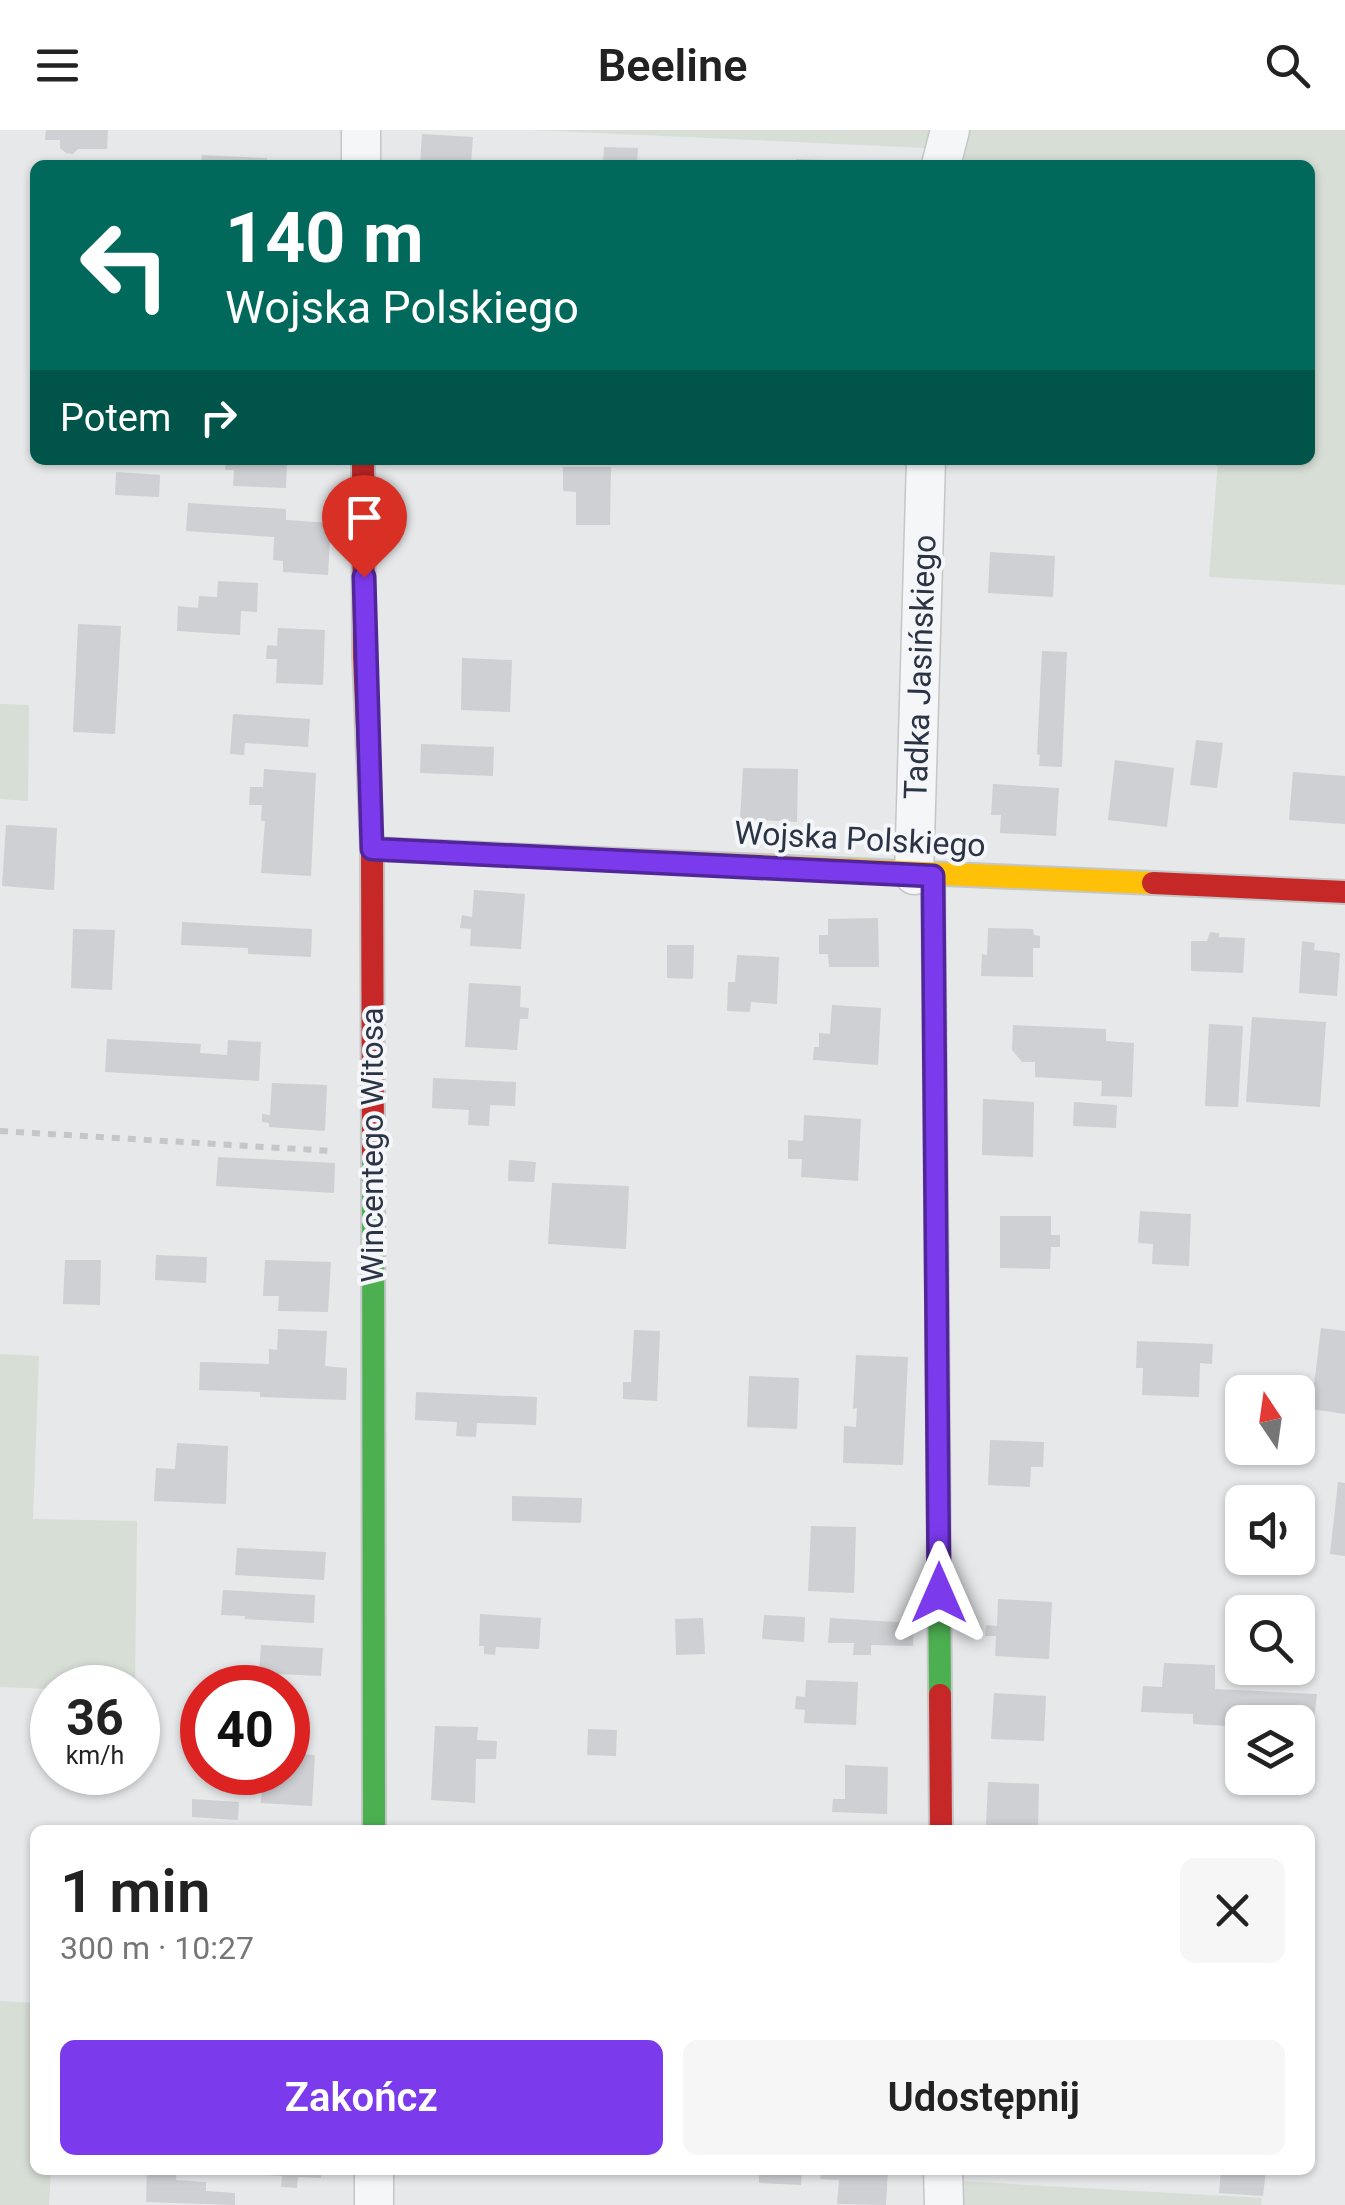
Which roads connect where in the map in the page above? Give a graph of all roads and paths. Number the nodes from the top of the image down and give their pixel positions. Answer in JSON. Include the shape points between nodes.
{"nodes":[{"id":1,"x":361,"y":130,"type":"edge"},
{"id":2,"x":950,"y":130,"type":"edge"},
{"id":3,"x":361,"y":160,"type":"edge"},
{"id":4,"x":942,"y":160,"type":"edge"},
{"id":5,"x":363,"y":465,"type":"edge"},
{"id":6,"x":926,"y":465,"type":"edge"},
{"id":7,"x":372,"y":849,"type":"junction"},
{"id":8,"x":924,"y":875,"type":"junction"},
{"id":9,"x":1345,"y":892,"type":"edge"},
{"id":10,"x":0,"y":1131,"type":"edge"},
{"id":11,"x":372,"y":1153,"type":"junction"},
{"id":12,"x":374,"y":1825,"type":"edge"},
{"id":13,"x":941,"y":1825,"type":"edge"},
{"id":14,"x":374,"y":2175,"type":"edge"},
{"id":15,"x":943,"y":2175,"type":"edge"},
{"id":16,"x":374,"y":2205,"type":"edge"},
{"id":17,"x":944,"y":2205,"type":"edge"}],
"edges":[{"from":1,"to":3,"type":"street"},
{"from":2,"to":4,"type":"street"},
{"from":5,"to":7,"type":"street","name":"Wincentego Witosa"},
{"from":6,"to":8,"type":"street","name":"Tadka Jasińskiego"},
{"from":7,"to":8,"type":"street","name":"Wojska Polskiego"},
{"from":7,"to":11,"type":"street","name":"Wincentego Witosa"},
{"from":8,"to":9,"type":"street","name":"Wojska Polskiego"},
{"from":8,"to":13,"type":"street"},
{"from":10,"to":11,"type":"path"},
{"from":11,"to":12,"type":"street","name":"Wincentego Witosa"},
{"from":14,"to":16,"type":"street"},
{"from":15,"to":17,"type":"street"}]}
